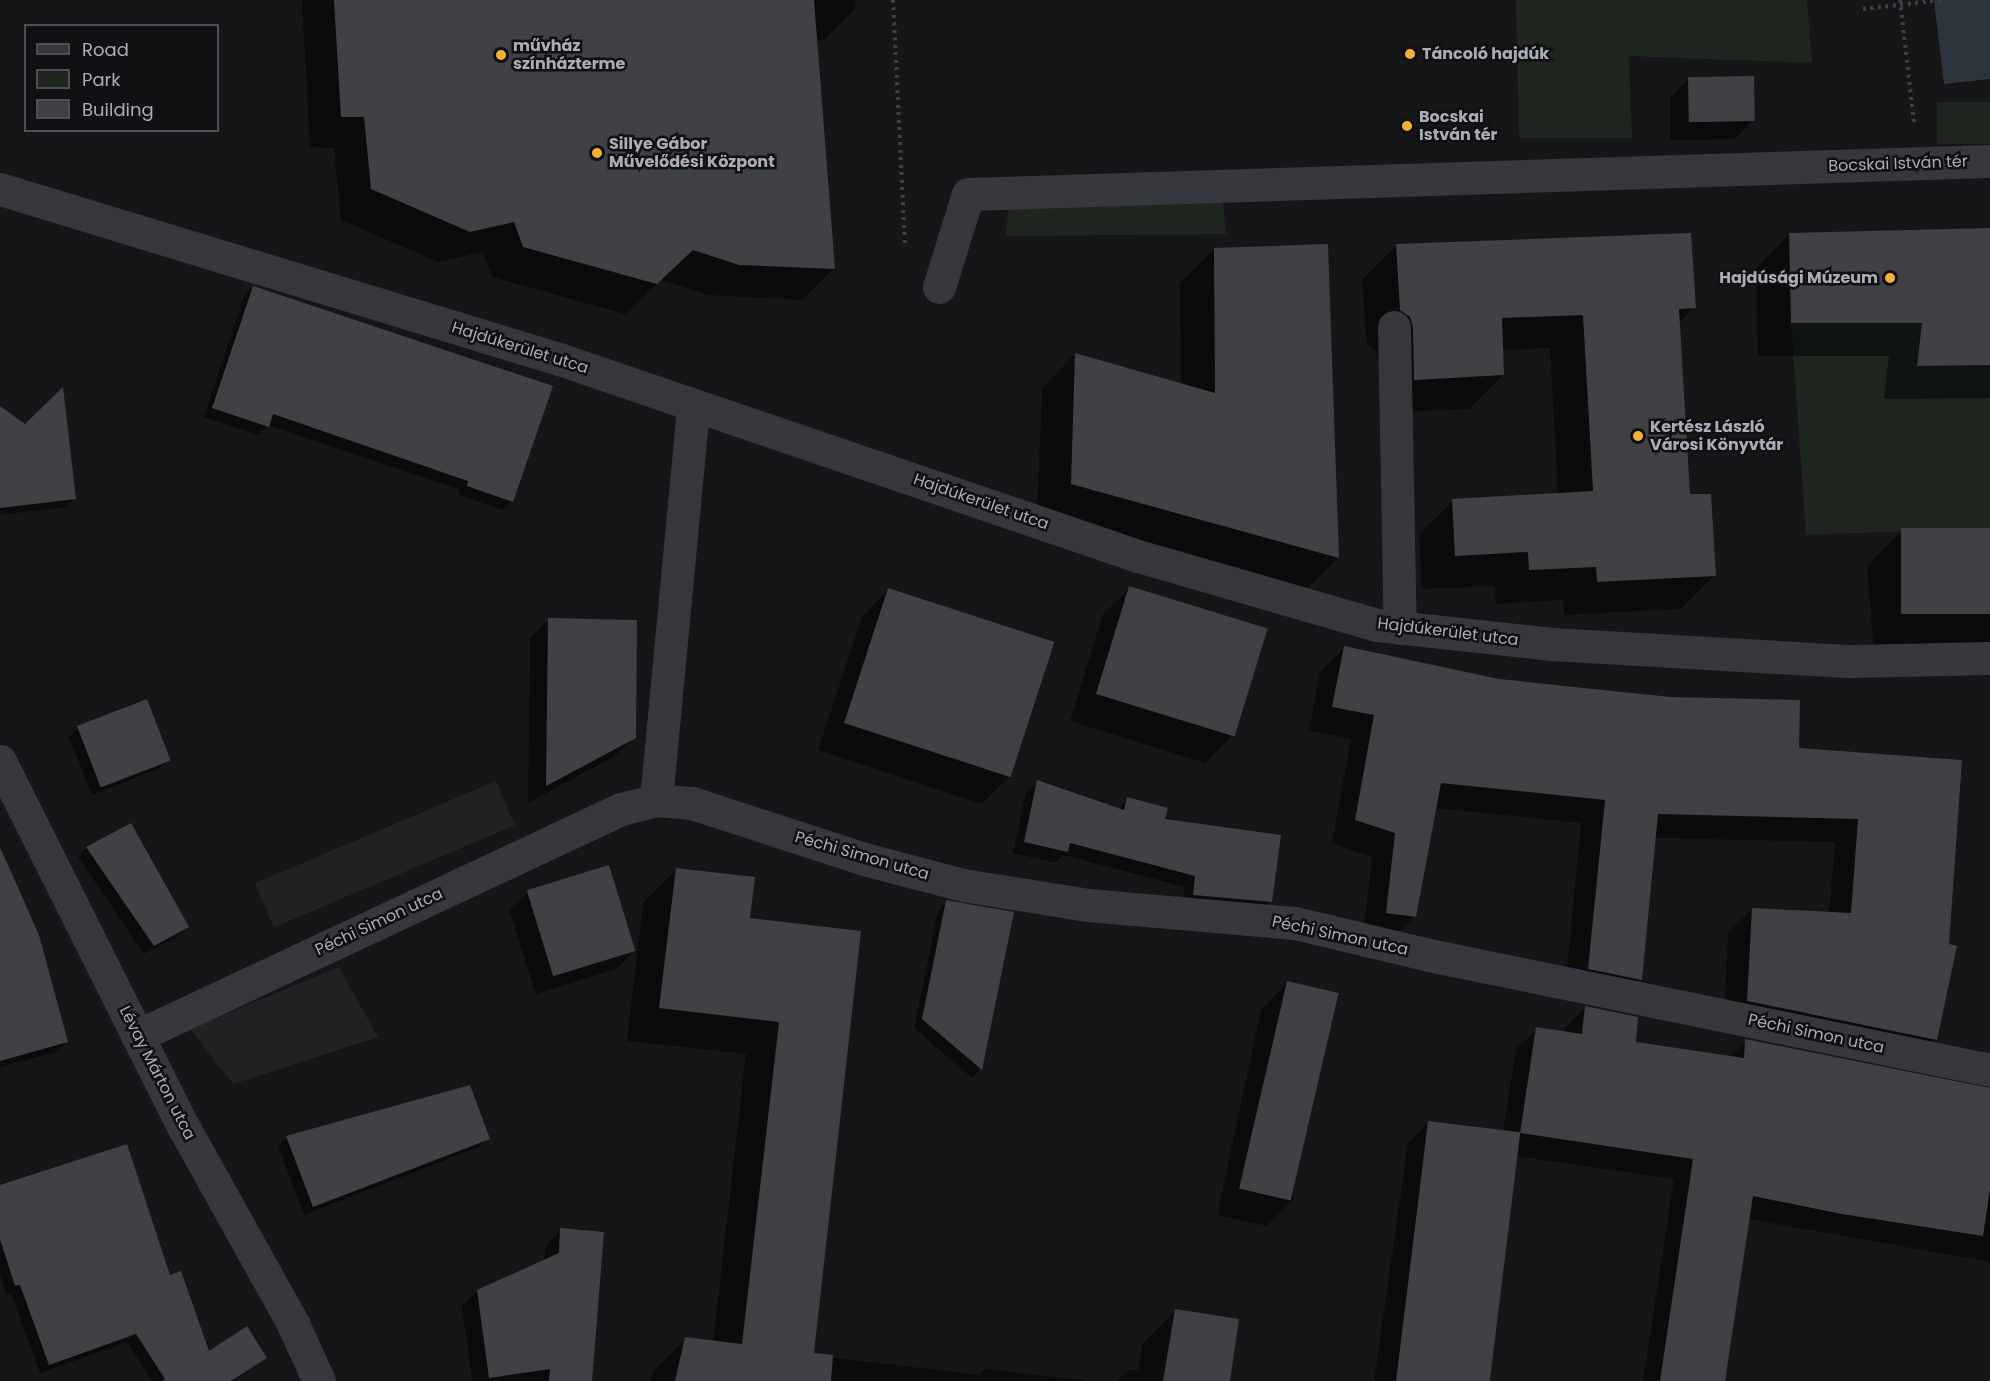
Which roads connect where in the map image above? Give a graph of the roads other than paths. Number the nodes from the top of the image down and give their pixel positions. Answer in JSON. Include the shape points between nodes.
{"nodes":[{"id":1,"x":1990,"y":161,"type":"edge"},
{"id":2,"x":0,"y":189,"type":"edge"},
{"id":3,"x":939,"y":287,"type":"dead end"},
{"id":4,"x":1394,"y":327,"type":"dead end"},
{"id":5,"x":693,"y":405,"type":"junction"},
{"id":6,"x":1388,"y":627,"type":"junction"},
{"id":7,"x":1990,"y":658,"type":"edge"},
{"id":8,"x":0,"y":761,"type":"edge"},
{"id":9,"x":656,"y":800,"type":"junction"},
{"id":10,"x":137,"y":1036,"type":"junction"},
{"id":11,"x":1990,"y":1070,"type":"edge"},
{"id":12,"x":319,"y":1381,"type":"edge"}],
"edges":[{"from":1,"to":3,"type":"street","name":"Bocskai István tér","via":[[968,194]]},
{"from":2,"to":5,"type":"street","name":"Hajdúkerület utca","via":[[562,360]]},
{"from":4,"to":6,"type":"street"},
{"from":5,"to":6,"type":"street","name":"Hajdúkerület utca","via":[[1138,556]]},
{"from":5,"to":9,"type":"street"},
{"from":6,"to":7,"type":"street","name":"Hajdúkerület utca","via":[[1552,644],[1851,661]]},
{"from":8,"to":10,"type":"street","name":"Lévay Márton utca"},
{"from":9,"to":10,"type":"street","name":"Péchi Simon utca","via":[[621,809]]},
{"from":9,"to":11,"type":"street","name":"Péchi Simon utca","via":[[692,803],[864,859],[963,885],[1088,905],[1295,923],[1429,955]]},
{"from":10,"to":12,"type":"street","name":"Lévay Márton utca","via":[[293,1324]]}]}
